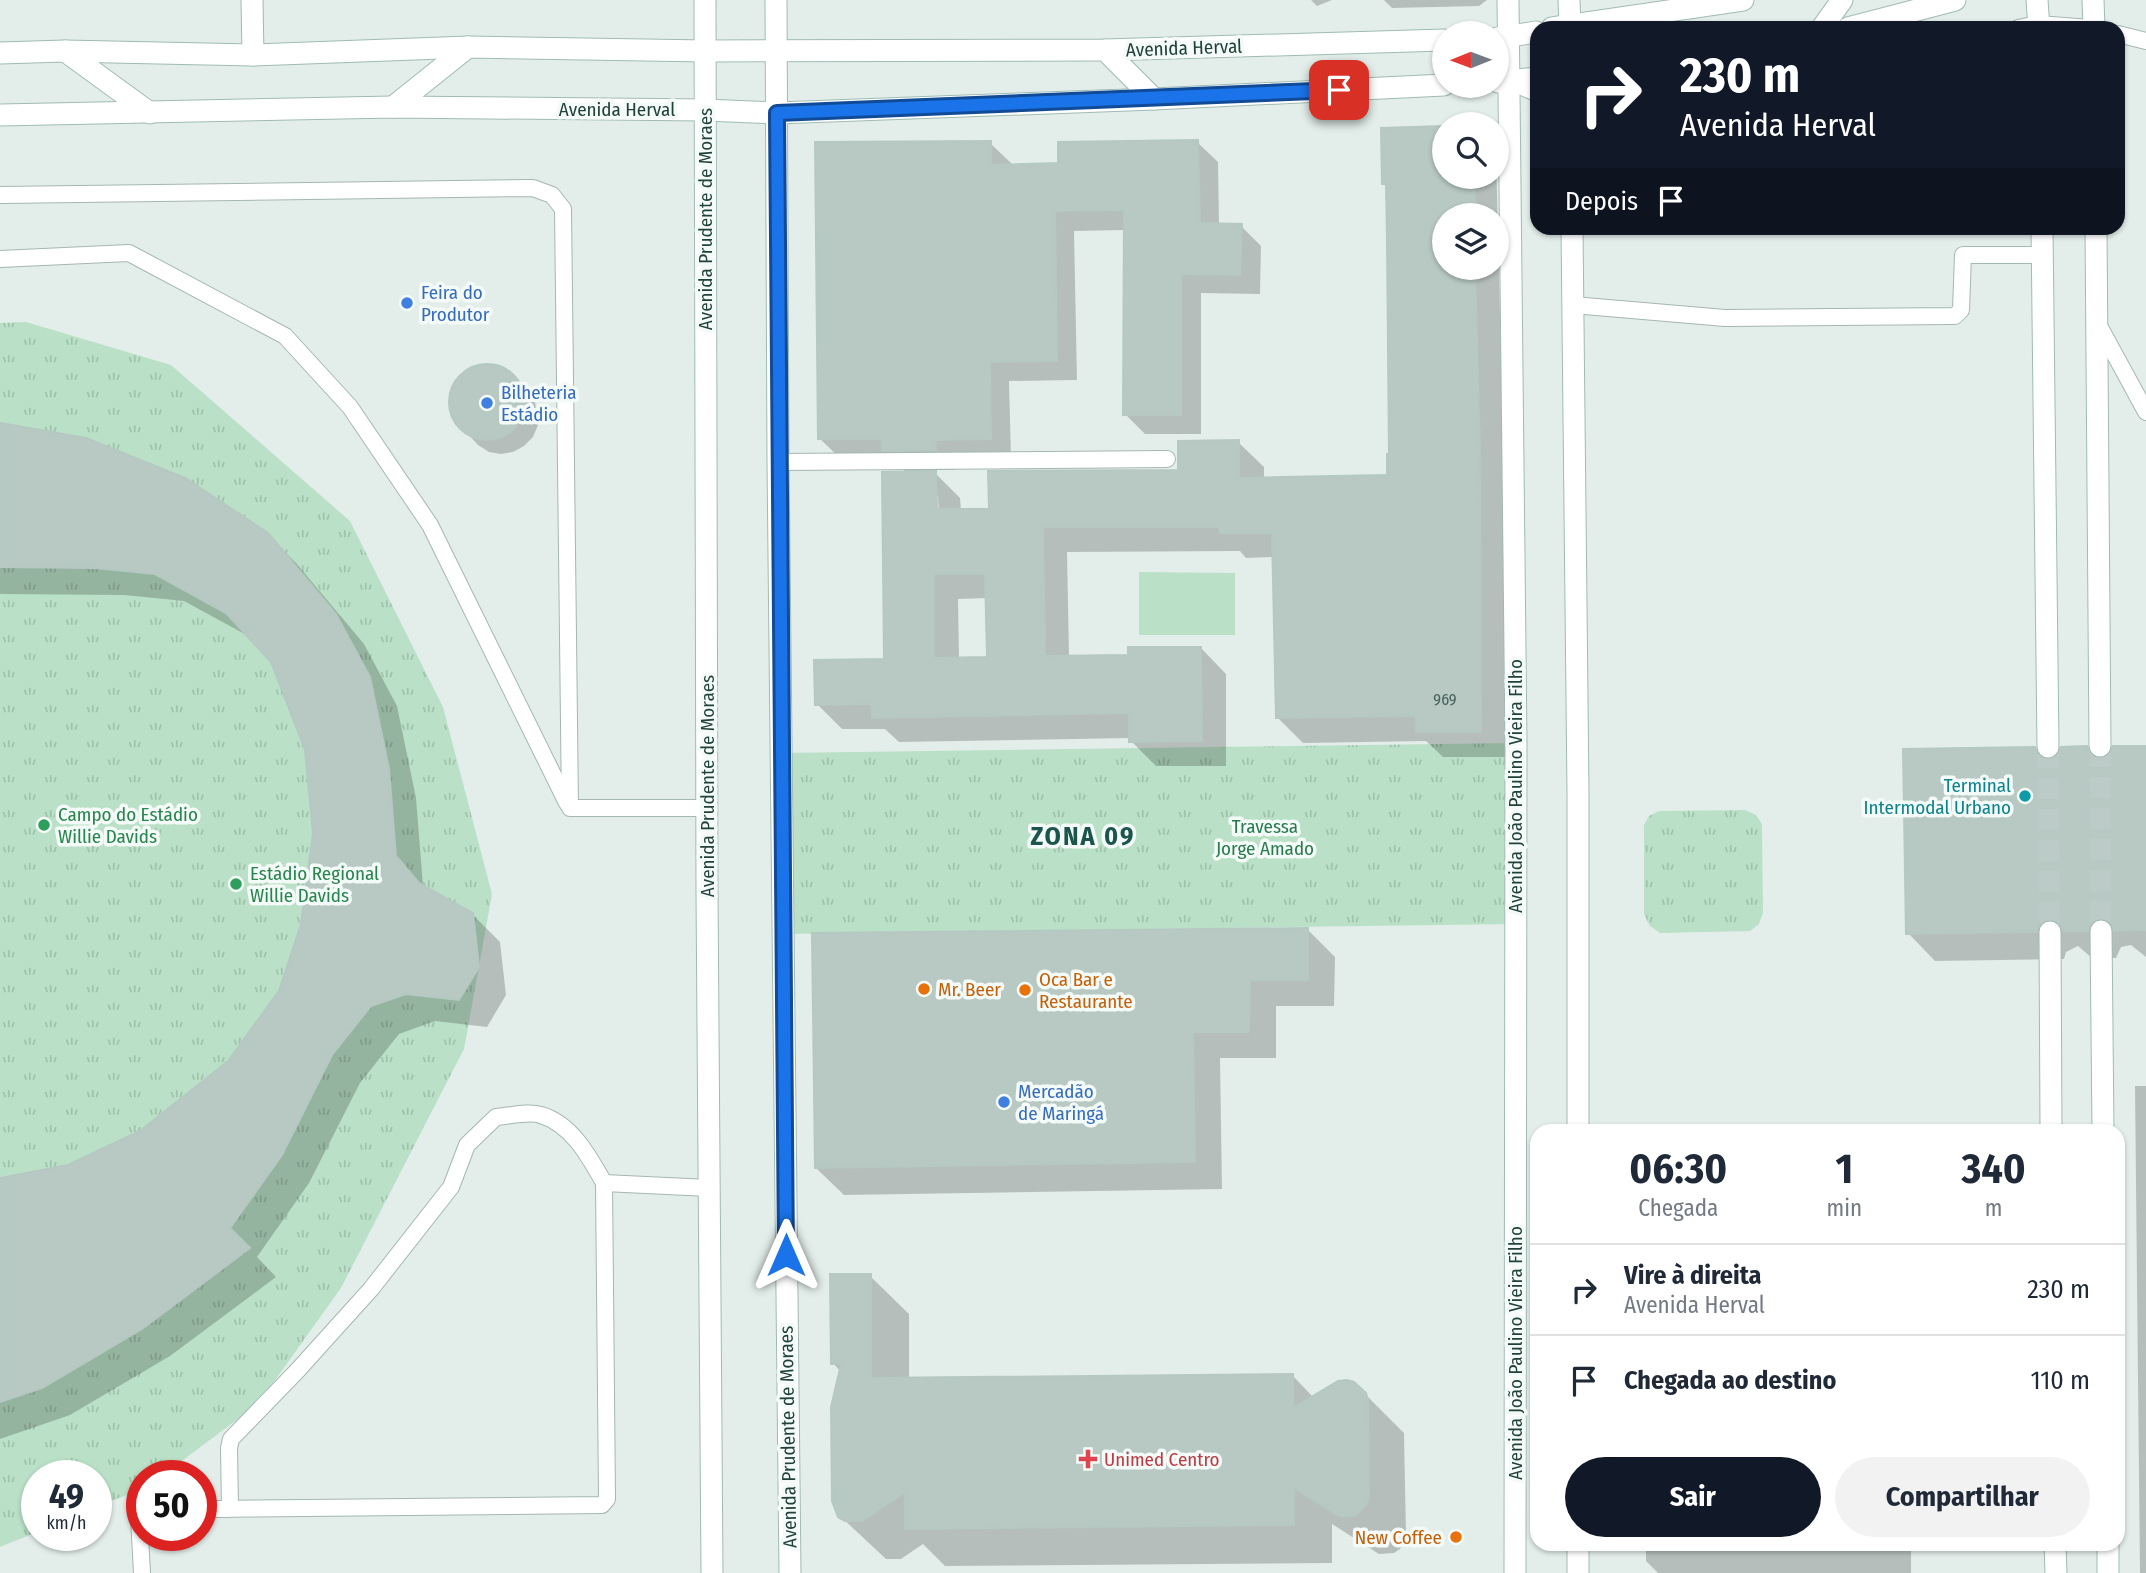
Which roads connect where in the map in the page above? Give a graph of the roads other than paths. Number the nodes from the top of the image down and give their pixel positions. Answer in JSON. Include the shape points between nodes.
{"nodes":[{"id":1,"x":252,"y":0,"type":"edge"},
{"id":2,"x":705,"y":0,"type":"edge"},
{"id":3,"x":776,"y":0,"type":"edge"},
{"id":4,"x":1508,"y":0,"type":"edge"},
{"id":5,"x":1569,"y":0,"type":"edge"},
{"id":6,"x":1743,"y":0,"type":"edge"},
{"id":7,"x":1842,"y":0,"type":"edge"},
{"id":8,"x":1955,"y":0,"type":"edge"},
{"id":9,"x":2038,"y":0,"type":"edge"},
{"id":10,"x":2093,"y":0,"type":"edge"},
{"id":11,"x":1505,"y":21,"type":"edge"},
{"id":12,"x":1565,"y":21,"type":"edge"},
{"id":13,"x":1604,"y":21,"type":"edge"},
{"id":14,"x":1827,"y":21,"type":"edge"},
{"id":15,"x":1875,"y":21,"type":"edge"},
{"id":16,"x":2033,"y":21,"type":"edge"},
{"id":17,"x":2092,"y":21,"type":"edge"},
{"id":18,"x":1530,"y":33,"type":"edge"},
{"id":19,"x":2125,"y":36,"type":"edge"},
{"id":20,"x":1509,"y":37,"type":"edge"},
{"id":21,"x":1432,"y":40,"type":"edge"},
{"id":22,"x":2146,"y":41,"type":"edge"},
{"id":23,"x":468,"y":47,"type":"junction"},
{"id":24,"x":1104,"y":50,"type":"junction"},
{"id":25,"x":65,"y":51,"type":"junction"},
{"id":26,"x":706,"y":51,"type":"junction"},
{"id":27,"x":777,"y":52,"type":"junction"},
{"id":28,"x":0,"y":53,"type":"edge"},
{"id":29,"x":253,"y":55,"type":"junction"},
{"id":30,"x":1530,"y":79,"type":"edge"},
{"id":31,"x":1509,"y":81,"type":"edge"},
{"id":32,"x":1509,"y":84,"type":"edge"},
{"id":33,"x":1432,"y":86,"type":"edge"},
{"id":34,"x":1530,"y":91,"type":"edge"},
{"id":35,"x":1503,"y":98,"type":"edge"},
{"id":36,"x":1154,"y":99,"type":"junction"},
{"id":37,"x":393,"y":107,"type":"junction"},
{"id":38,"x":705,"y":110,"type":"junction"},
{"id":39,"x":150,"y":113,"type":"junction"},
{"id":40,"x":777,"y":113,"type":"junction"},
{"id":41,"x":0,"y":115,"type":"edge"},
{"id":42,"x":0,"y":195,"type":"edge"},
{"id":43,"x":1572,"y":235,"type":"edge"},
{"id":44,"x":2042,"y":235,"type":"edge"},
{"id":45,"x":2096,"y":235,"type":"edge"},
{"id":46,"x":2042,"y":255,"type":"junction"},
{"id":47,"x":0,"y":258,"type":"edge"},
{"id":48,"x":1573,"y":305,"type":"junction"},
{"id":49,"x":2097,"y":322,"type":"junction"},
{"id":50,"x":2146,"y":412,"type":"edge"},
{"id":51,"x":1167,"y":459,"type":"dead end"},
{"id":52,"x":778,"y":462,"type":"junction"},
{"id":53,"x":2100,"y":746,"type":"tunnel mouth"},
{"id":54,"x":2048,"y":747,"type":"tunnel mouth"},
{"id":55,"x":570,"y":808,"type":"junction"},
{"id":56,"x":707,"y":808,"type":"junction"},
{"id":57,"x":2101,"y":931,"type":"tunnel mouth"},
{"id":58,"x":2050,"y":932,"type":"tunnel mouth"},
{"id":59,"x":1578,"y":1124,"type":"edge"},
{"id":60,"x":2051,"y":1124,"type":"edge"},
{"id":61,"x":2103,"y":1124,"type":"edge"},
{"id":62,"x":604,"y":1184,"type":"junction"},
{"id":63,"x":709,"y":1188,"type":"junction"},
{"id":64,"x":217,"y":1509,"type":"edge"},
{"id":65,"x":230,"y":1509,"type":"junction"},
{"id":66,"x":141,"y":1551,"type":"edge"},
{"id":67,"x":1578,"y":1551,"type":"edge"},
{"id":68,"x":2055,"y":1551,"type":"edge"},
{"id":69,"x":2108,"y":1551,"type":"edge"},
{"id":70,"x":142,"y":1573,"type":"edge"},
{"id":71,"x":712,"y":1573,"type":"edge"},
{"id":72,"x":790,"y":1573,"type":"edge"},
{"id":73,"x":1515,"y":1573,"type":"edge"},
{"id":74,"x":1578,"y":1573,"type":"edge"},
{"id":75,"x":2056,"y":1573,"type":"edge"},
{"id":76,"x":2108,"y":1573,"type":"edge"}],
"edges":[{"from":1,"to":29,"type":"main road"},
{"from":2,"to":26,"type":"main road","name":"Avenida Prudente de Moraes"},
{"from":3,"to":27,"type":"main road","name":"Avenida Prudente de Moraes"},
{"from":4,"to":11,"type":"main road","name":"Avenida João Paulino Vieira Filho"},
{"from":5,"to":12,"type":"main road"},
{"from":6,"to":13,"type":"main road"},
{"from":7,"to":14,"type":"main road"},
{"from":8,"to":15,"type":"main road"},
{"from":9,"to":16,"type":"main road"},
{"from":10,"to":17,"type":"main road"},
{"from":18,"to":20,"type":"main road"},
{"from":19,"to":22,"type":"lane"},
{"from":21,"to":24,"type":"main road","name":"Avenida Herval"},
{"from":23,"to":26,"type":"main road","name":"Avenida Herval"},
{"from":23,"to":29,"type":"main road","name":"Avenida Herval"},
{"from":23,"to":37,"type":"main road"},
{"from":24,"to":27,"type":"main road","name":"Avenida Herval"},
{"from":24,"to":36,"type":"main road"},
{"from":25,"to":28,"type":"main road","name":"Avenida Herval"},
{"from":25,"to":29,"type":"main road","name":"Avenida Herval"},
{"from":25,"to":39,"type":"main road"},
{"from":26,"to":27,"type":"main road","name":"Avenida Herval"},
{"from":26,"to":38,"type":"main road","name":"Avenida Prudente de Moraes"},
{"from":27,"to":40,"type":"main road","name":"Avenida Prudente de Moraes"},
{"from":30,"to":31,"type":"main road"},
{"from":32,"to":34,"type":"lane"},
{"from":33,"to":36,"type":"main road","name":"Avenida Herval"},
{"from":35,"to":73,"type":"main road","name":"Avenida João Paulino Vieira Filho","via":[[1516,729]]},
{"from":36,"to":40,"type":"main road","name":"Avenida Herval"},
{"from":37,"to":38,"type":"main road","name":"Avenida Herval"},
{"from":37,"to":39,"type":"main road","name":"Avenida Herval"},
{"from":38,"to":40,"type":"main road","name":"Avenida Herval"},
{"from":38,"to":56,"type":"main road","name":"Avenida Prudente de Moraes"},
{"from":39,"to":41,"type":"main road","name":"Avenida Herval"},
{"from":40,"to":52,"type":"main road","name":"Avenida Prudente de Moraes"},
{"from":42,"to":55,"type":"lane","via":[[533,188],[552,195],[563,209]]},
{"from":43,"to":48,"type":"main road"},
{"from":44,"to":46,"type":"main road"},
{"from":45,"to":49,"type":"main road"},
{"from":46,"to":48,"type":"lane","via":[[1963,255],[1961,310],[1955,316],[1726,318]]},
{"from":46,"to":54,"type":"main road"},
{"from":47,"to":55,"type":"lane","via":[[130,253],[285,336],[350,407],[430,525]]},
{"from":48,"to":59,"type":"main road"},
{"from":49,"to":50,"type":"lane"},
{"from":49,"to":53,"type":"main road"},
{"from":51,"to":52,"type":"lane"},
{"from":52,"to":72,"type":"main road","name":"Avenida Prudente de Moraes"},
{"from":55,"to":56,"type":"lane"},
{"from":56,"to":63,"type":"main road","name":"Avenida Prudente de Moraes"},
{"from":57,"to":61,"type":"main road"},
{"from":58,"to":60,"type":"main road"},
{"from":62,"to":63,"type":"lane"},
{"from":62,"to":65,"type":"lane","via":[[590,1157],[567,1130],[540,1115],[496,1117],[467,1145],[451,1187],[371,1289],[236,1432],[229,1448]]},
{"from":62,"to":65,"type":"lane","via":[[605,1503]]},
{"from":63,"to":71,"type":"main road","name":"Avenida Prudente de Moraes"},
{"from":64,"to":65,"type":"lane"},
{"from":66,"to":70,"type":"lane"},
{"from":67,"to":74,"type":"main road"},
{"from":68,"to":75,"type":"main road"},
{"from":69,"to":76,"type":"main road"}]}
